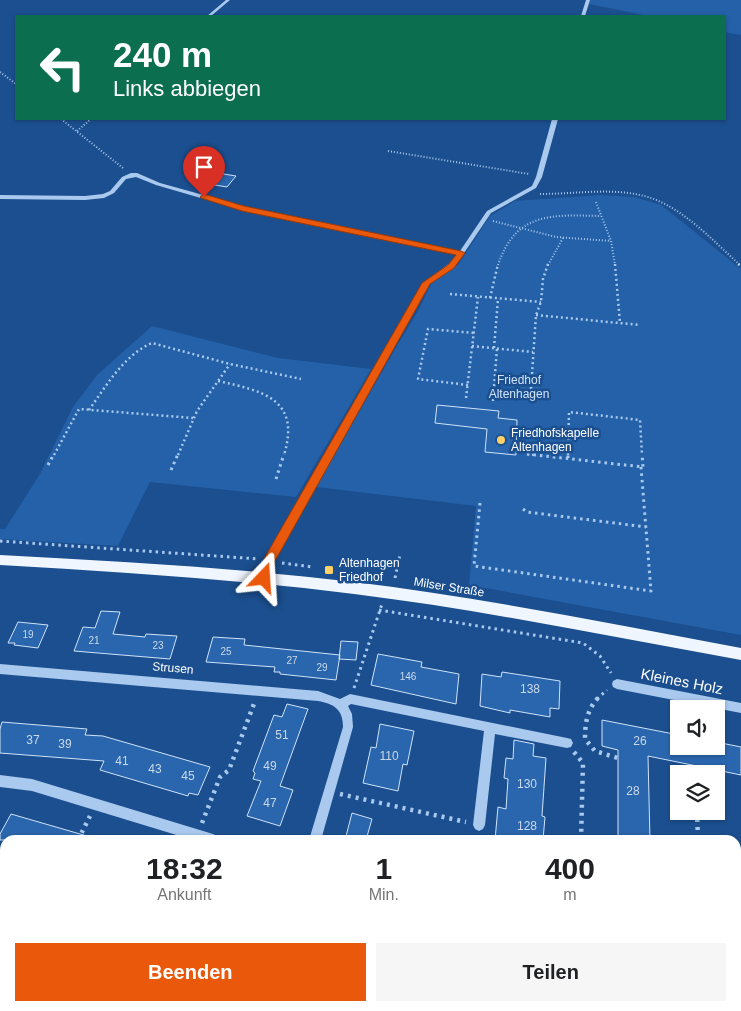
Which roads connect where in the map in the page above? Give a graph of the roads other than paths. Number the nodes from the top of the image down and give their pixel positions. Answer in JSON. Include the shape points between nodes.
{"nodes":[{"id":1,"x":228,"y":0,"type":"edge"},
{"id":2,"x":588,"y":0,"type":"edge"},
{"id":3,"x":210,"y":15,"type":"edge"},
{"id":4,"x":583,"y":15,"type":"edge"},
{"id":5,"x":555,"y":120,"type":"edge"},
{"id":6,"x":0,"y":197,"type":"edge"},
{"id":7,"x":461,"y":253,"type":"junction"},
{"id":8,"x":0,"y":560,"type":"edge"},
{"id":9,"x":264,"y":578,"type":"junction"},
{"id":10,"x":741,"y":654,"type":"edge"},
{"id":11,"x":0,"y":669,"type":"edge"},
{"id":12,"x":617,"y":684,"type":"road end"},
{"id":13,"x":346,"y":702,"type":"junction"},
{"id":14,"x":741,"y":708,"type":"edge"},
{"id":15,"x":490,"y":727,"type":"junction"},
{"id":16,"x":567,"y":743,"type":"road end"},
{"id":17,"x":0,"y":781,"type":"edge"},
{"id":18,"x":479,"y":825,"type":"road end"},
{"id":19,"x":197,"y":835,"type":"edge"},
{"id":20,"x":317,"y":835,"type":"edge"}],
"edges":[{"from":1,"to":3,"type":"street"},
{"from":2,"to":4,"type":"street"},
{"from":5,"to":7,"type":"street","via":[[534,187],[489,212]]},
{"from":6,"to":7,"type":"street","via":[[104,196],[131,175],[137,175],[242,208]]},
{"from":7,"to":9,"type":"street","via":[[451,266],[426,283],[270,560]]},
{"from":8,"to":9,"type":"main road","name":"Milser Straße"},
{"from":9,"to":10,"type":"main road","name":"Milser Straße","via":[[387,592]]},
{"from":11,"to":13,"type":"street","name":"Strusen","via":[[318,696]]},
{"from":12,"to":14,"type":"street","name":"Kleines Holz"},
{"from":13,"to":15,"type":"street","name":"Strusen"},
{"from":13,"to":20,"type":"street","via":[[348,727]]},
{"from":15,"to":16,"type":"street","name":"Strusen"},
{"from":15,"to":18,"type":"street"},
{"from":17,"to":19,"type":"street","via":[[32,785]]}]}
